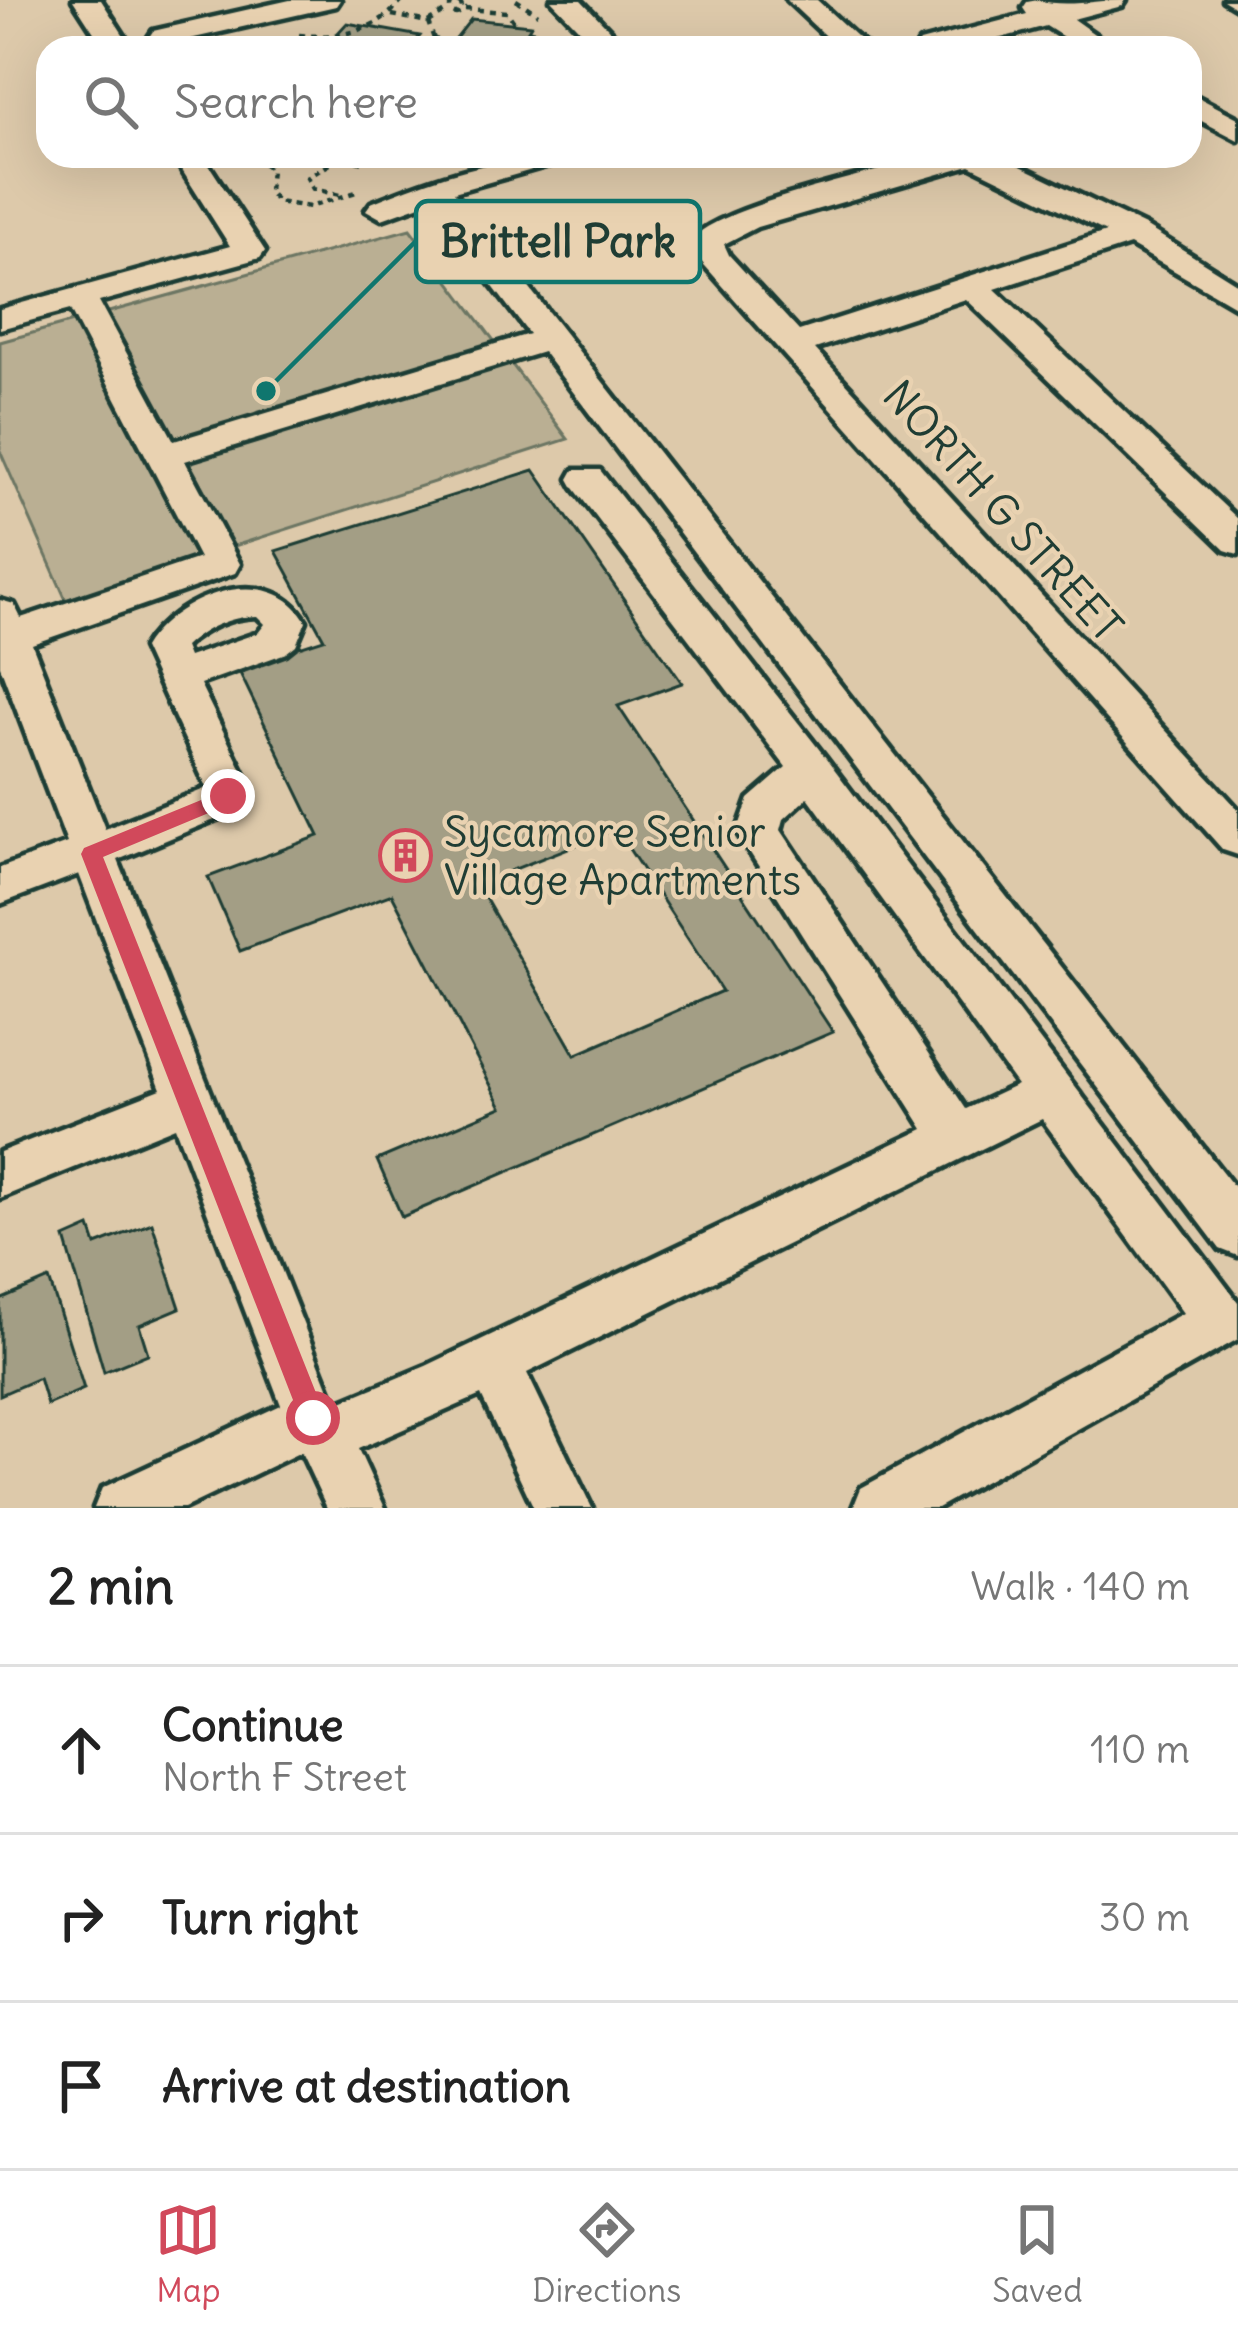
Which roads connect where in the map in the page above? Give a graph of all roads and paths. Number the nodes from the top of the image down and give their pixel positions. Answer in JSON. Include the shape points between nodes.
{"nodes":[{"id":1,"x":87,"y":0,"type":"edge"},
{"id":2,"x":326,"y":0,"type":"edge"},
{"id":3,"x":565,"y":0,"type":"edge"},
{"id":4,"x":801,"y":0,"type":"edge"},
{"id":5,"x":1112,"y":0,"type":"edge"},
{"id":6,"x":462,"y":4,"type":"edge"},
{"id":7,"x":1037,"y":8,"type":"edge"},
{"id":8,"x":392,"y":15,"type":"dead end"},
{"id":9,"x":428,"y":22,"type":"junction"},
{"id":10,"x":514,"y":22,"type":"dead end"},
{"id":11,"x":110,"y":36,"type":"edge"},
{"id":12,"x":167,"y":36,"type":"edge"},
{"id":13,"x":433,"y":36,"type":"edge"},
{"id":14,"x":601,"y":36,"type":"edge"},
{"id":15,"x":842,"y":36,"type":"edge"},
{"id":16,"x":962,"y":36,"type":"edge"},
{"id":17,"x":1081,"y":36,"type":"edge"},
{"id":18,"x":1202,"y":109,"type":"edge"},
{"id":19,"x":1238,"y":131,"type":"edge"},
{"id":20,"x":196,"y":168,"type":"edge"},
{"id":21,"x":270,"y":168,"type":"edge"},
{"id":22,"x":317,"y":168,"type":"edge"},
{"id":23,"x":506,"y":168,"type":"edge"},
{"id":24,"x":926,"y":168,"type":"edge"},
{"id":25,"x":1001,"y":168,"type":"edge"},
{"id":26,"x":435,"y":188,"type":"junction"},
{"id":27,"x":343,"y":196,"type":"junction"},
{"id":28,"x":372,"y":200,"type":"joint"},
{"id":29,"x":1134,"y":233,"type":"junction"},
{"id":30,"x":973,"y":287,"type":"junction"},
{"id":31,"x":80,"y":297,"type":"junction"},
{"id":32,"x":1238,"y":298,"type":"edge"},
{"id":33,"x":0,"y":320,"type":"edge"},
{"id":34,"x":551,"y":338,"type":"junction"},
{"id":35,"x":792,"y":345,"type":"junction"},
{"id":36,"x":163,"y":457,"type":"junction"},
{"id":37,"x":587,"y":479,"type":"dead end"},
{"id":38,"x":1238,"y":541,"type":"edge"},
{"id":39,"x":6,"y":639,"type":"edge"},
{"id":40,"x":176,"y":677,"type":"dead end"},
{"id":41,"x":812,"y":769,"type":"junction"},
{"id":42,"x":1238,"y":838,"type":"edge"},
{"id":43,"x":91,"y":854,"type":"junction"},
{"id":44,"x":0,"y":886,"type":"edge"},
{"id":45,"x":1050,"y":1092,"type":"junction"},
{"id":46,"x":190,"y":1099,"type":"junction"},
{"id":47,"x":957,"y":1138,"type":"junction"},
{"id":48,"x":0,"y":1174,"type":"edge"},
{"id":49,"x":1238,"y":1232,"type":"edge"},
{"id":50,"x":494,"y":1362,"type":"junction"},
{"id":51,"x":318,"y":1428,"type":"junction"},
{"id":52,"x":122,"y":1508,"type":"edge"},
{"id":53,"x":357,"y":1508,"type":"edge"},
{"id":54,"x":564,"y":1508,"type":"edge"},
{"id":55,"x":881,"y":1508,"type":"edge"}],
"edges":[{"from":1,"to":11,"type":"street"},
{"from":2,"to":12,"type":"street"},
{"from":3,"to":14,"type":"street"},
{"from":4,"to":15,"type":"street"},
{"from":5,"to":7,"type":"street"},
{"from":6,"to":9,"type":"path"},
{"from":6,"to":10,"type":"path","via":[[507,12]]},
{"from":7,"to":16,"type":"street"},
{"from":7,"to":17,"type":"street"},
{"from":8,"to":9,"type":"path"},
{"from":9,"to":13,"type":"path"},
{"from":18,"to":19,"type":"street"},
{"from":20,"to":31,"type":"street","via":[[249,251]]},
{"from":21,"to":27,"type":"path","via":[[277,202],[310,207]]},
{"from":22,"to":27,"type":"path","via":[[307,182]]},
{"from":23,"to":26,"type":"street"},
{"from":24,"to":35,"type":"street","name":"NORTH G STREET","via":[[746,220],[707,240]]},
{"from":25,"to":29,"type":"street"},
{"from":26,"to":28,"type":"street"},
{"from":26,"to":34,"type":"street"},
{"from":27,"to":28,"type":"path"},
{"from":29,"to":30,"type":"street"},
{"from":29,"to":32,"type":"street"},
{"from":30,"to":35,"type":"street"},
{"from":30,"to":38,"type":"street"},
{"from":31,"to":33,"type":"street"},
{"from":31,"to":36,"type":"street"},
{"from":34,"to":36,"type":"street"},
{"from":34,"to":49,"type":"street"},
{"from":35,"to":42,"type":"street","name":"NORTH G STREET"},
{"from":36,"to":39,"type":"street","via":[[221,564]]},
{"from":37,"to":41,"type":"street"},
{"from":39,"to":43,"type":"street"},
{"from":40,"to":43,"type":"street","via":[[228,796]]},
{"from":41,"to":45,"type":"street"},
{"from":41,"to":47,"type":"street","via":[[764,811],[759,832]]},
{"from":43,"to":44,"type":"street"},
{"from":43,"to":46,"type":"street"},
{"from":45,"to":47,"type":"street"},
{"from":45,"to":55,"type":"street","via":[[1220,1321]]},
{"from":46,"to":48,"type":"street"},
{"from":46,"to":51,"type":"street"},
{"from":47,"to":50,"type":"street"},
{"from":50,"to":51,"type":"street"},
{"from":50,"to":54,"type":"street"},
{"from":51,"to":52,"type":"street"},
{"from":51,"to":53,"type":"street"}]}
